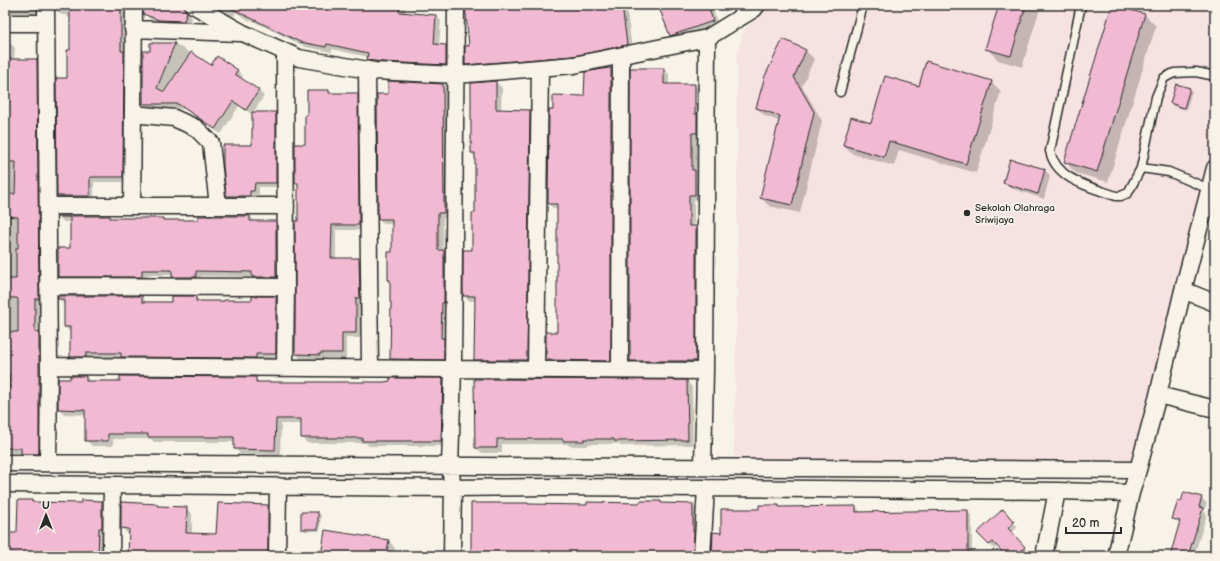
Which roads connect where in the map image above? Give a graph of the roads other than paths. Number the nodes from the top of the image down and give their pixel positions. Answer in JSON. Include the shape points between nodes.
{"nodes":[{"id":1,"x":46,"y":5,"type":"edge"},
{"id":2,"x":134,"y":5,"type":"edge"},
{"id":3,"x":192,"y":5,"type":"edge"},
{"id":4,"x":456,"y":5,"type":"edge"},
{"id":5,"x":757,"y":5,"type":"edge"},
{"id":6,"x":863,"y":5,"type":"edge"},
{"id":7,"x":1081,"y":5,"type":"edge"},
{"id":8,"x":5,"y":23,"type":"edge"},
{"id":9,"x":46,"y":23,"type":"junction"},
{"id":10,"x":133,"y":29,"type":"junction"},
{"id":11,"x":243,"y":33,"type":"junction"},
{"id":12,"x":707,"y":38,"type":"junction"},
{"id":13,"x":285,"y":52,"type":"junction"},
{"id":14,"x":621,"y":56,"type":"junction"},
{"id":15,"x":540,"y":68,"type":"junction"},
{"id":16,"x":367,"y":70,"type":"junction"},
{"id":17,"x":456,"y":75,"type":"junction"},
{"id":18,"x":1215,"y":76,"type":"edge"},
{"id":19,"x":840,"y":92,"type":"dead end"},
{"id":20,"x":133,"y":114,"type":"junction"},
{"id":21,"x":1141,"y":168,"type":"junction"},
{"id":22,"x":1215,"y":168,"type":"edge"},
{"id":23,"x":1209,"y":189,"type":"junction"},
{"id":24,"x":48,"y":206,"type":"junction"},
{"id":25,"x":132,"y":206,"type":"junction"},
{"id":26,"x":218,"y":206,"type":"junction"},
{"id":27,"x":286,"y":206,"type":"junction"},
{"id":28,"x":48,"y":286,"type":"junction"},
{"id":29,"x":286,"y":287,"type":"junction"},
{"id":30,"x":1183,"y":290,"type":"junction"},
{"id":31,"x":1215,"y":303,"type":"edge"},
{"id":32,"x":49,"y":366,"type":"junction"},
{"id":33,"x":285,"y":367,"type":"junction"},
{"id":34,"x":370,"y":368,"type":"junction"},
{"id":35,"x":453,"y":368,"type":"junction"},
{"id":36,"x":536,"y":369,"type":"junction"},
{"id":37,"x":620,"y":370,"type":"junction"},
{"id":38,"x":705,"y":371,"type":"junction"},
{"id":39,"x":1158,"y":395,"type":"junction"},
{"id":40,"x":1215,"y":409,"type":"edge"},
{"id":41,"x":5,"y":462,"type":"edge"},
{"id":42,"x":48,"y":463,"type":"junction"},
{"id":43,"x":450,"y":466,"type":"junction"},
{"id":44,"x":703,"y":467,"type":"junction"},
{"id":45,"x":1138,"y":470,"type":"junction"},
{"id":46,"x":5,"y":484,"type":"edge"},
{"id":47,"x":112,"y":485,"type":"junction"},
{"id":48,"x":278,"y":486,"type":"junction"},
{"id":49,"x":453,"y":488,"type":"junction"},
{"id":50,"x":706,"y":488,"type":"junction"},
{"id":51,"x":1057,"y":491,"type":"junction"},
{"id":52,"x":1131,"y":493,"type":"junction"},
{"id":53,"x":111,"y":556,"type":"edge"},
{"id":54,"x":277,"y":556,"type":"edge"},
{"id":55,"x":452,"y":556,"type":"edge"},
{"id":56,"x":702,"y":556,"type":"edge"},
{"id":57,"x":1044,"y":556,"type":"edge"},
{"id":58,"x":1116,"y":556,"type":"edge"}],
"edges":[{"from":1,"to":9,"type":"street"},
{"from":2,"to":10,"type":"street"},
{"from":3,"to":11,"type":"street"},
{"from":4,"to":17,"type":"street"},
{"from":5,"to":12,"type":"street"},
{"from":6,"to":19,"type":"lane"},
{"from":7,"to":21,"type":"lane","via":[[1051,156],[1057,167],[1072,180],[1116,196],[1128,193]]},
{"from":8,"to":9,"type":"street"},
{"from":9,"to":24,"type":"street"},
{"from":10,"to":11,"type":"street"},
{"from":10,"to":20,"type":"street"},
{"from":11,"to":13,"type":"street"},
{"from":12,"to":14,"type":"street"},
{"from":12,"to":38,"type":"street"},
{"from":13,"to":16,"type":"street","via":[[299,58]]},
{"from":13,"to":27,"type":"street"},
{"from":14,"to":15,"type":"street","via":[[574,65]]},
{"from":14,"to":37,"type":"street"},
{"from":15,"to":17,"type":"street"},
{"from":15,"to":36,"type":"street"},
{"from":16,"to":17,"type":"street"},
{"from":16,"to":34,"type":"street"},
{"from":17,"to":35,"type":"street"},
{"from":18,"to":21,"type":"lane","via":[[1196,72],[1174,73],[1164,78],[1156,97]]},
{"from":20,"to":25,"type":"street"},
{"from":20,"to":26,"type":"street","via":[[174,118],[196,128],[211,143]]},
{"from":21,"to":23,"type":"lane","via":[[1169,172]]},
{"from":22,"to":23,"type":"street"},
{"from":23,"to":30,"type":"street"},
{"from":24,"to":25,"type":"street"},
{"from":24,"to":28,"type":"street"},
{"from":25,"to":26,"type":"street"},
{"from":26,"to":27,"type":"street"},
{"from":27,"to":29,"type":"street"},
{"from":28,"to":29,"type":"street"},
{"from":28,"to":32,"type":"street"},
{"from":29,"to":33,"type":"street"},
{"from":30,"to":31,"type":"street"},
{"from":30,"to":39,"type":"street"},
{"from":32,"to":33,"type":"street"},
{"from":32,"to":42,"type":"street"},
{"from":33,"to":34,"type":"street"},
{"from":34,"to":35,"type":"street"},
{"from":35,"to":36,"type":"street"},
{"from":35,"to":43,"type":"street"},
{"from":36,"to":37,"type":"street"},
{"from":37,"to":38,"type":"street"},
{"from":38,"to":44,"type":"street"},
{"from":39,"to":40,"type":"street"},
{"from":39,"to":45,"type":"street"},
{"from":41,"to":42,"type":"street"},
{"from":42,"to":43,"type":"street"},
{"from":43,"to":44,"type":"street"},
{"from":43,"to":49,"type":"street"},
{"from":44,"to":45,"type":"street"},
{"from":45,"to":52,"type":"street"},
{"from":46,"to":47,"type":"street"},
{"from":47,"to":48,"type":"street"},
{"from":47,"to":53,"type":"street"},
{"from":48,"to":49,"type":"street"},
{"from":48,"to":54,"type":"street"},
{"from":49,"to":50,"type":"street"},
{"from":49,"to":55,"type":"street"},
{"from":50,"to":51,"type":"street"},
{"from":50,"to":56,"type":"street"},
{"from":51,"to":52,"type":"street"},
{"from":51,"to":57,"type":"street"},
{"from":52,"to":58,"type":"street"}]}
